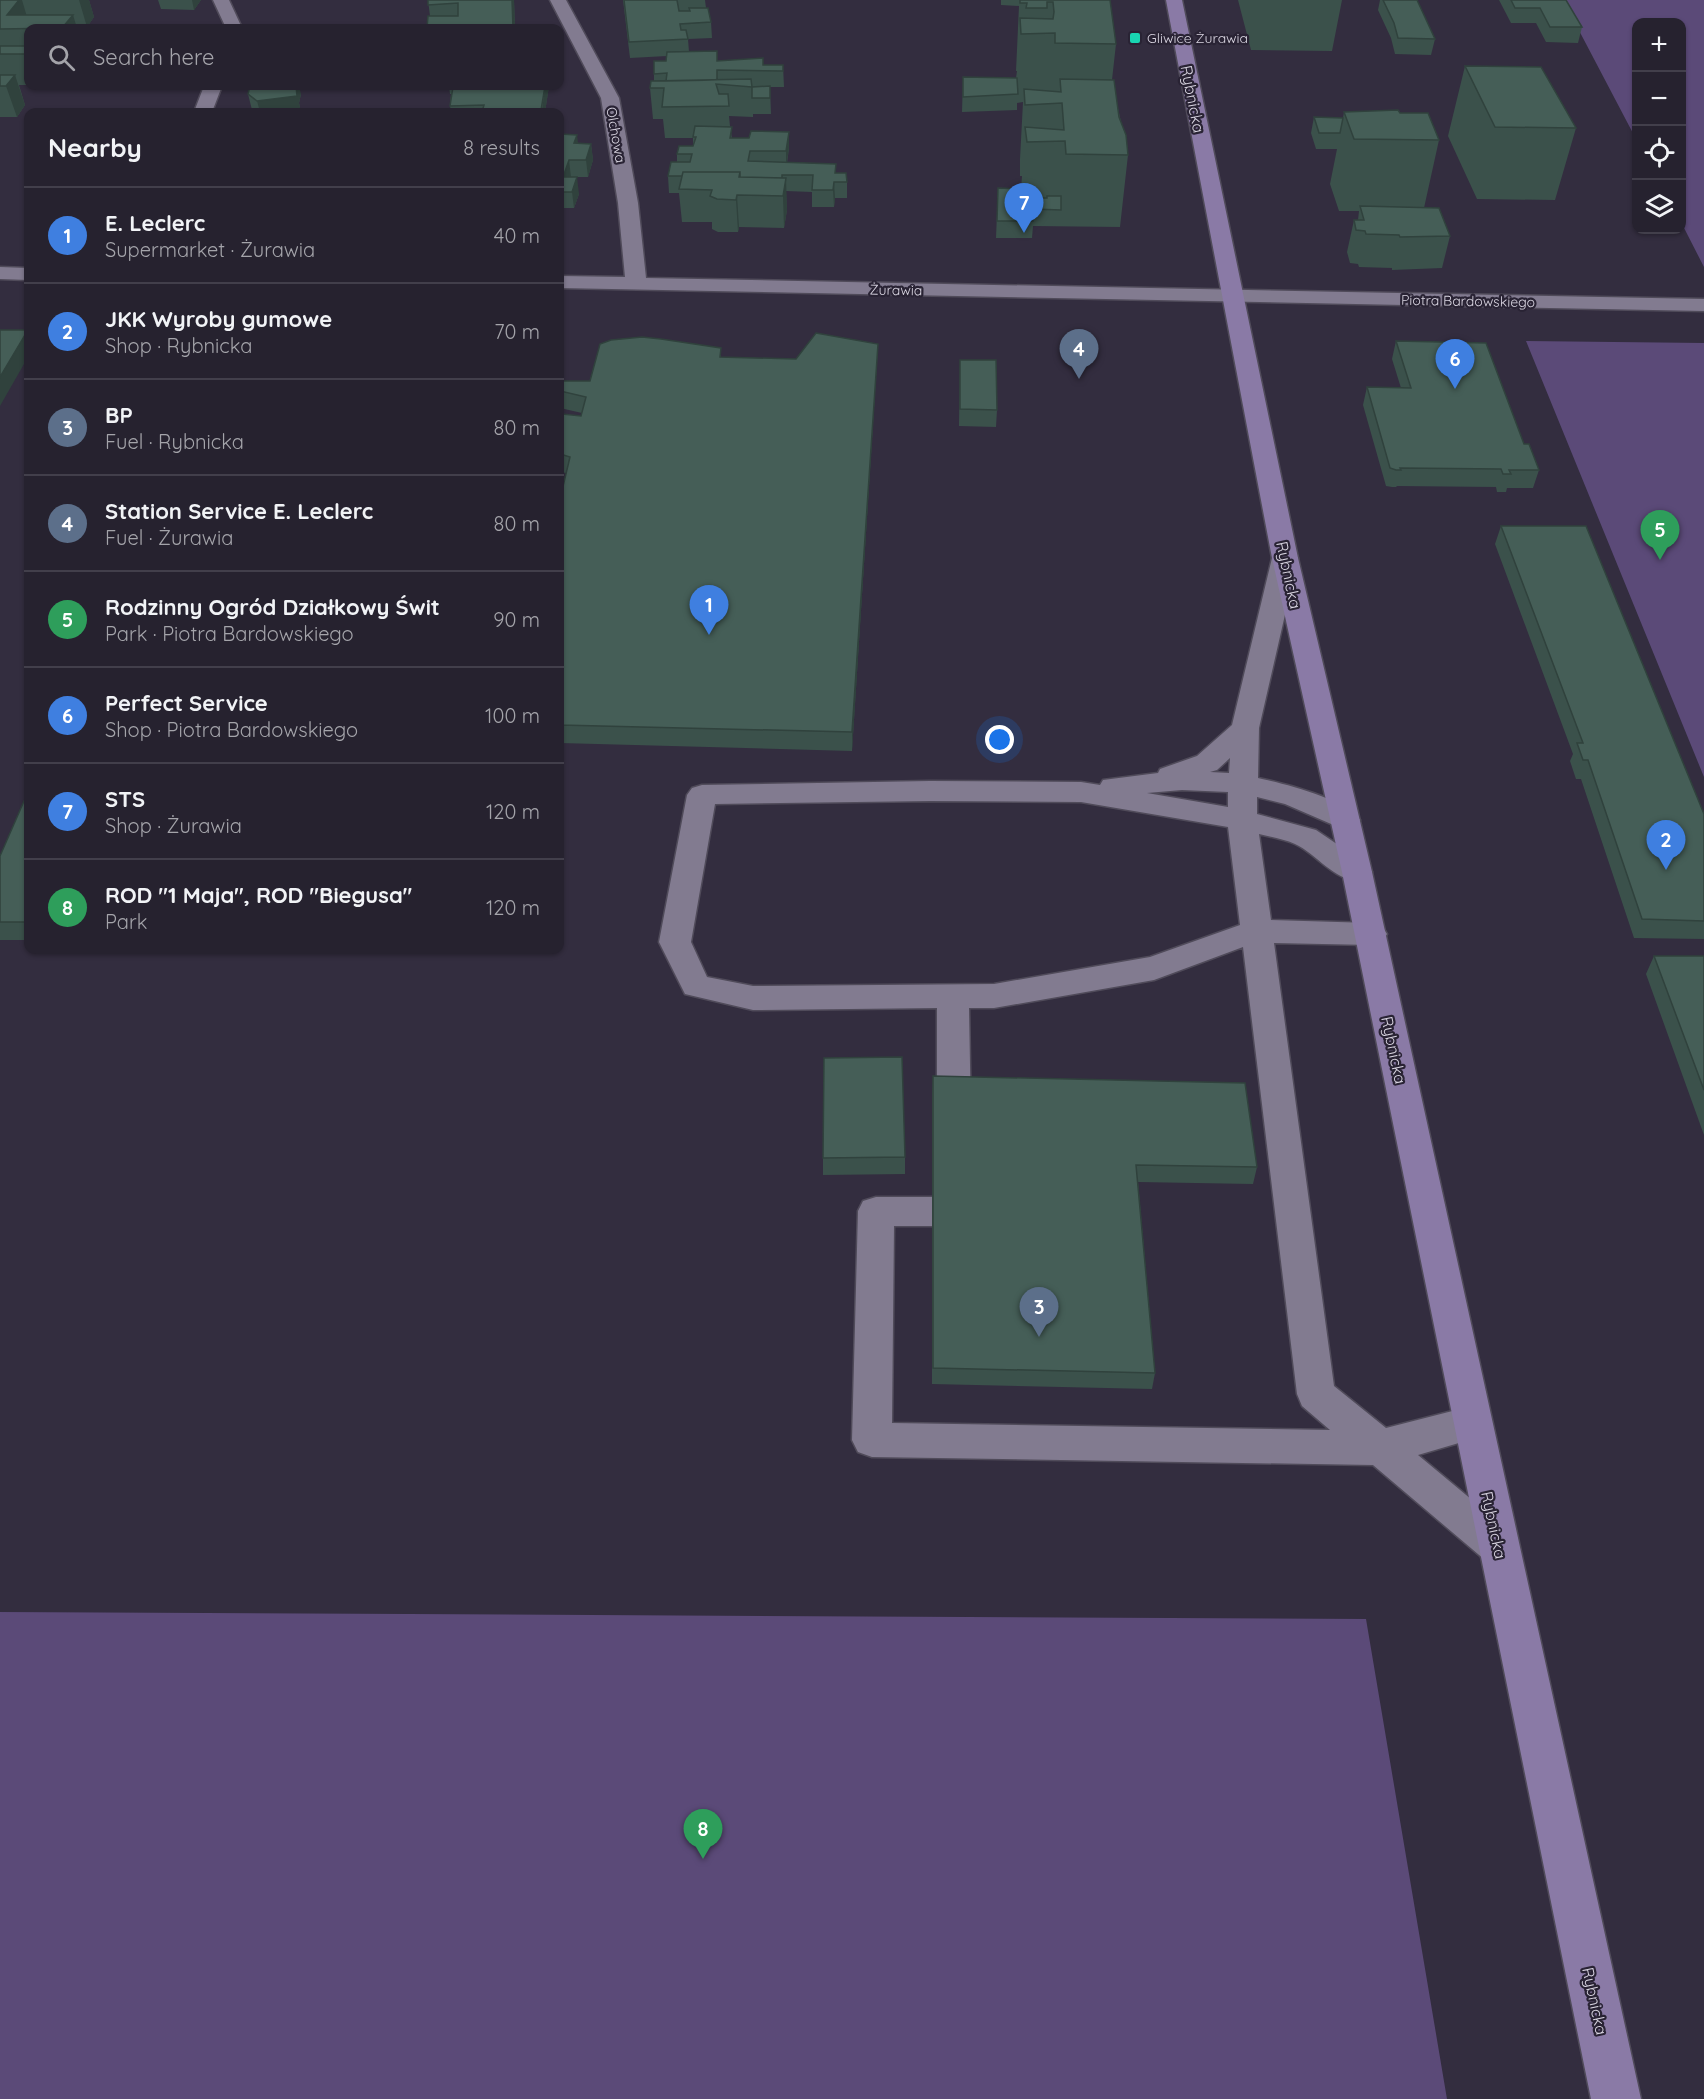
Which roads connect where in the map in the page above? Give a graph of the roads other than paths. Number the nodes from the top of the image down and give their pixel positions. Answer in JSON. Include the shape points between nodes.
{"nodes":[{"id":1,"x":221,"y":0,"type":"edge"},
{"id":2,"x":558,"y":0,"type":"edge"},
{"id":3,"x":1174,"y":0,"type":"edge"},
{"id":4,"x":232,"y":24,"type":"edge"},
{"id":5,"x":211,"y":90,"type":"edge"},
{"id":6,"x":205,"y":108,"type":"edge"},
{"id":7,"x":0,"y":273,"type":"edge"},
{"id":8,"x":24,"y":274,"type":"edge"},
{"id":9,"x":564,"y":282,"type":"edge"},
{"id":10,"x":636,"y":283,"type":"junction"},
{"id":11,"x":1233,"y":297,"type":"junction"},
{"id":12,"x":1704,"y":305,"type":"edge"},
{"id":13,"x":1285,"y":558,"type":"junction"},
{"id":14,"x":1245,"y":728,"type":"junction"},
{"id":15,"x":1160,"y":780,"type":"junction"},
{"id":16,"x":1242,"y":783,"type":"junction"},
{"id":17,"x":1082,"y":792,"type":"junction"},
{"id":18,"x":1242,"y":818,"type":"junction"},
{"id":19,"x":1345,"y":820,"type":"junction"},
{"id":20,"x":1357,"y":872,"type":"junction"},
{"id":21,"x":1255,"y":931,"type":"junction"},
{"id":22,"x":1371,"y":934,"type":"junction"},
{"id":23,"x":953,"y":996,"type":"junction"},
{"id":24,"x":1472,"y":1423,"type":"junction"},
{"id":25,"x":1378,"y":1448,"type":"junction"},
{"id":26,"x":1499,"y":1547,"type":"junction"},
{"id":27,"x":1616,"y":2099,"type":"edge"}],
"edges":[{"from":1,"to":4,"type":"street"},
{"from":2,"to":10,"type":"street","name":"Olchowa","via":[[610,98],[628,203]]},
{"from":3,"to":11,"type":"main road","name":"Rybnicka"},
{"from":5,"to":6,"type":"street"},
{"from":7,"to":8,"type":"street"},
{"from":9,"to":10,"type":"street","name":"Żurawia"},
{"from":10,"to":11,"type":"street","name":"Żurawia"},
{"from":11,"to":12,"type":"street","name":"Piotra Bardowskiego"},
{"from":11,"to":13,"type":"main road","name":"Rybnicka"},
{"from":13,"to":14,"type":"street"},
{"from":13,"to":19,"type":"main road","name":"Rybnicka"},
{"from":14,"to":15,"type":"street","via":[[1207,763]]},
{"from":14,"to":16,"type":"street"},
{"from":15,"to":16,"type":"street"},
{"from":15,"to":17,"type":"street"},
{"from":16,"to":18,"type":"street"},
{"from":16,"to":19,"type":"street","via":[[1296,798]]},
{"from":17,"to":18,"type":"street"},
{"from":17,"to":23,"type":"street","via":[[702,795],[675,942],[696,986],[753,998]]},
{"from":18,"to":20,"type":"street","via":[[1306,837]]},
{"from":18,"to":21,"type":"street"},
{"from":19,"to":20,"type":"main road","name":"Rybnicka"},
{"from":20,"to":22,"type":"main road","name":"Rybnicka"},
{"from":21,"to":22,"type":"street"},
{"from":21,"to":23,"type":"street","via":[[1154,968],[994,996]]},
{"from":21,"to":25,"type":"street","via":[[1316,1394]]},
{"from":22,"to":24,"type":"main road","name":"Rybnicka"},
{"from":23,"to":25,"type":"street","via":[[954,1212],[876,1210],[872,1440]]},
{"from":24,"to":25,"type":"street"},
{"from":24,"to":26,"type":"main road","name":"Rybnicka"},
{"from":25,"to":26,"type":"street"},
{"from":26,"to":27,"type":"main road","name":"Rybnicka"}]}
